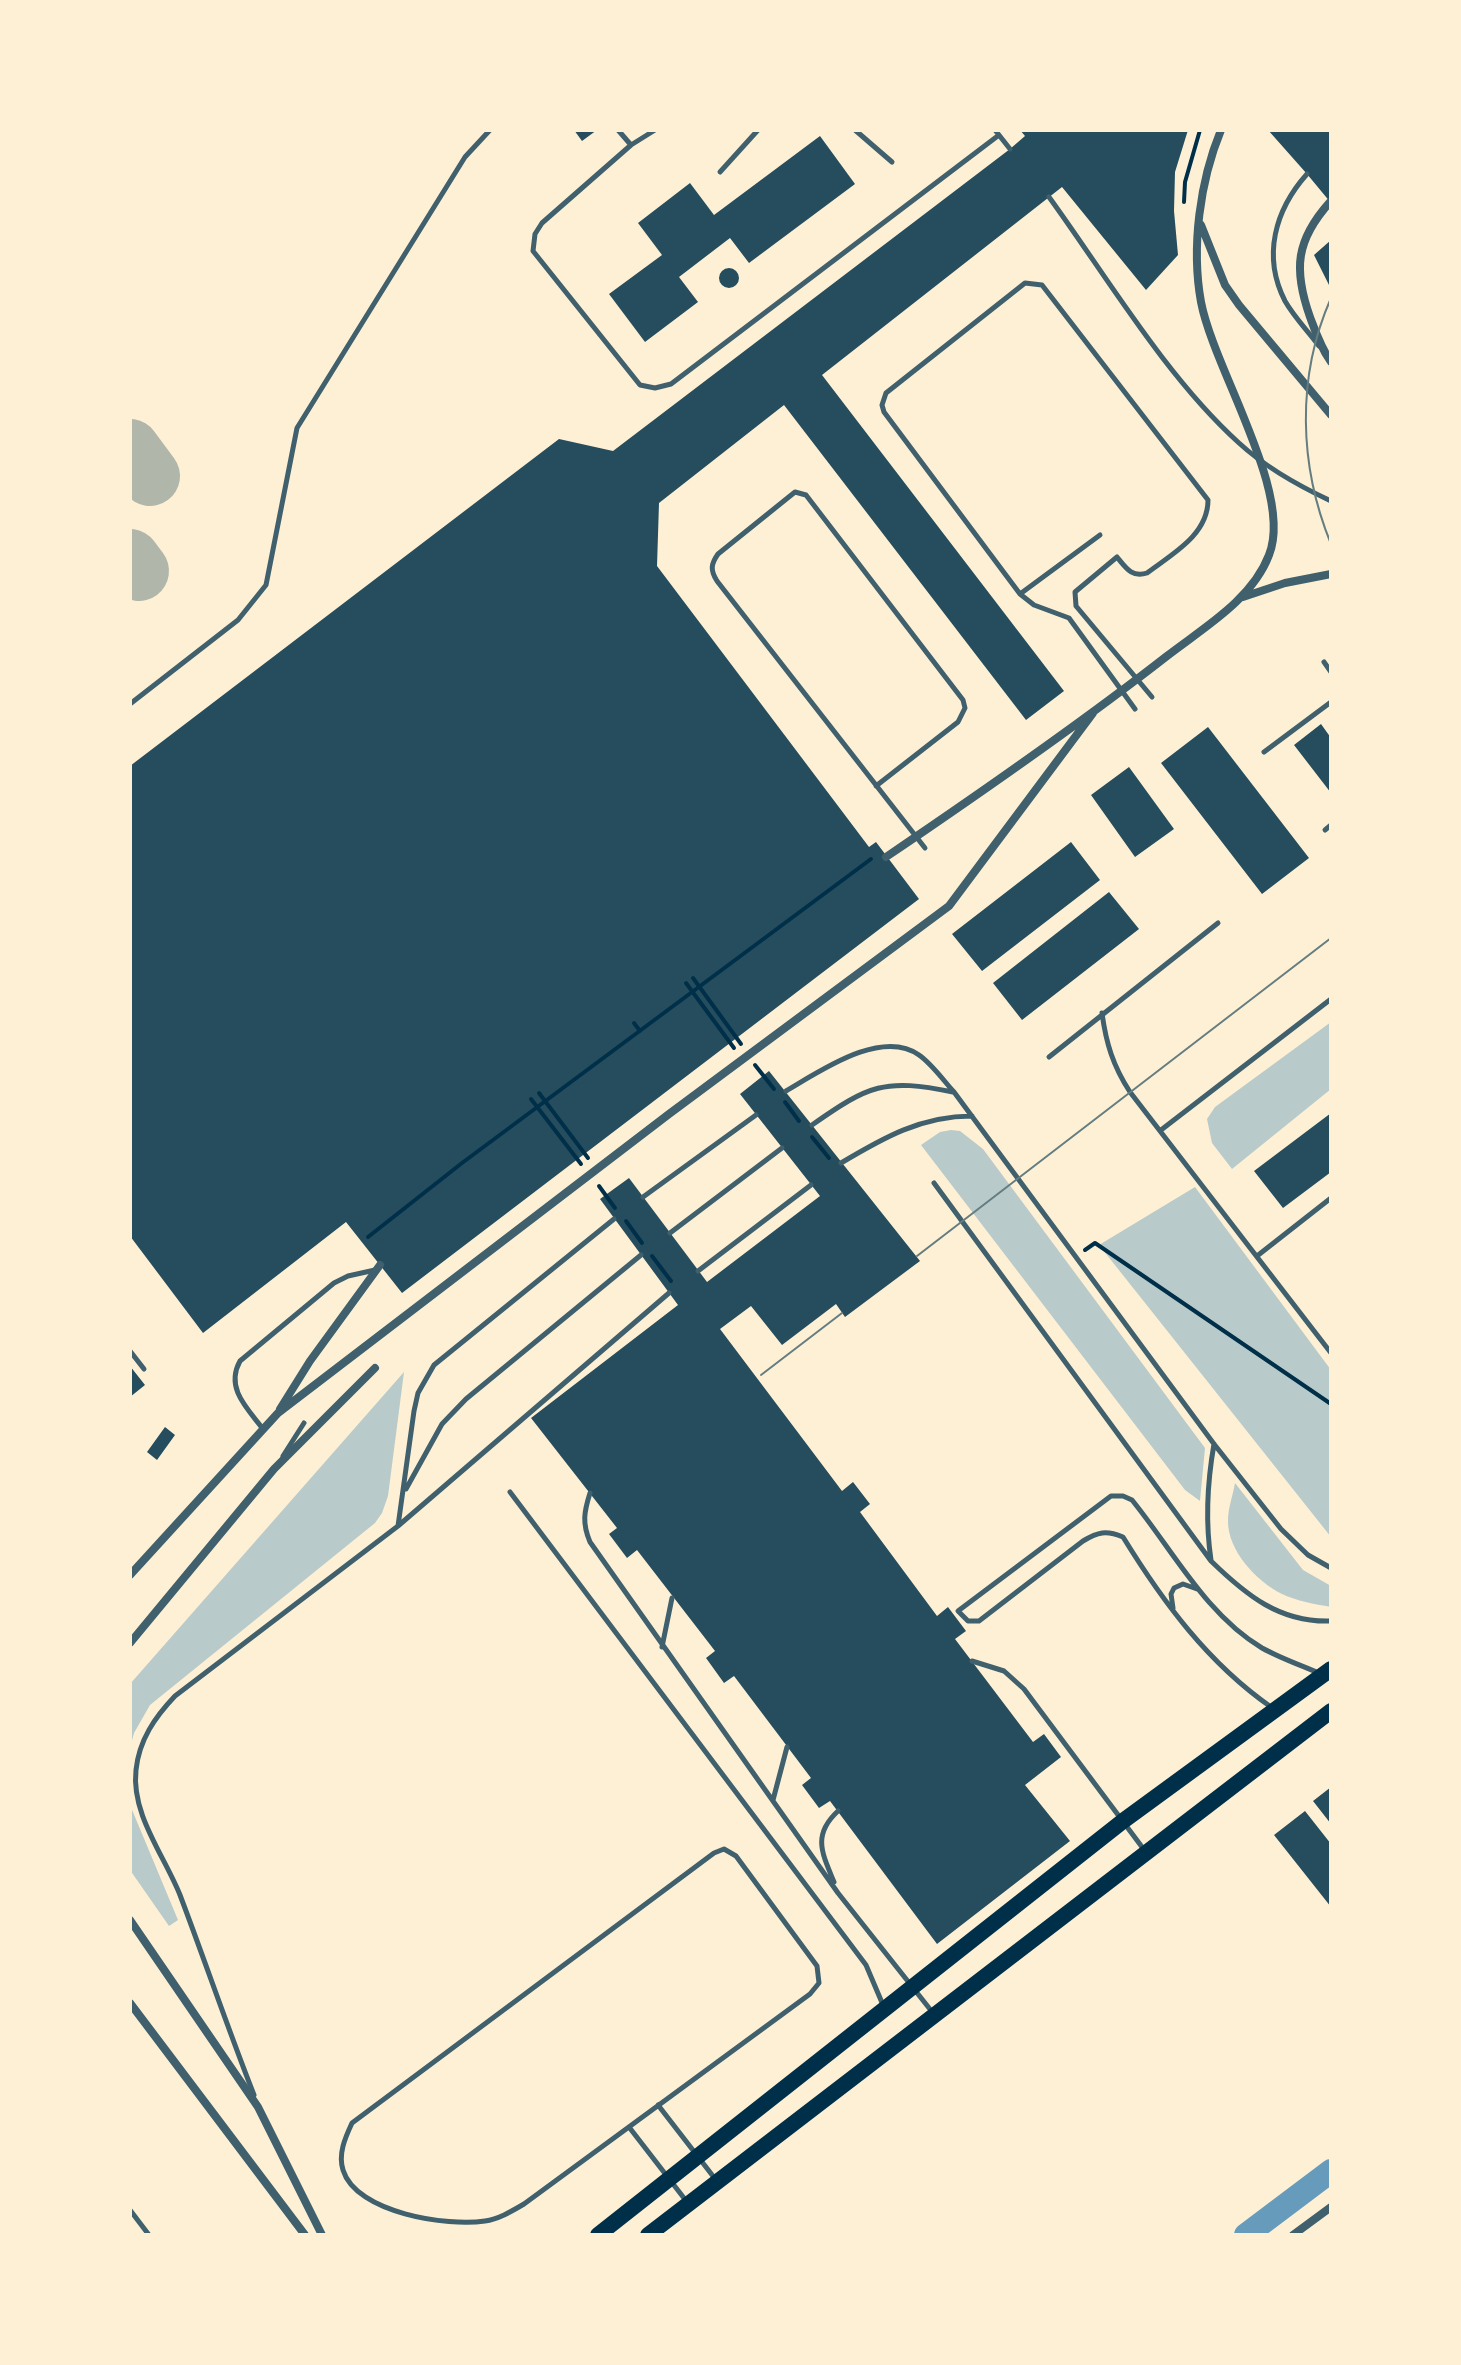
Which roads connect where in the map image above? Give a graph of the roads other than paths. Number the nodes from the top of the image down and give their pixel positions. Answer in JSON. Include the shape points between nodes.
{"nodes":[{"id":1,"x":490,"y":130,"type":"edge"},
{"id":2,"x":618,"y":130,"type":"edge"},
{"id":3,"x":655,"y":130,"type":"edge"},
{"id":4,"x":758,"y":130,"type":"edge"},
{"id":5,"x":855,"y":130,"type":"edge"},
{"id":6,"x":1221,"y":130,"type":"edge"},
{"id":7,"x":997,"y":132,"type":"edge"},
{"id":8,"x":631,"y":145,"type":"junction"},
{"id":9,"x":1010,"y":149,"type":"dead end"},
{"id":10,"x":892,"y":162,"type":"dead end"},
{"id":11,"x":720,"y":172,"type":"dead end"},
{"id":12,"x":1307,"y":174,"type":"dead end"},
{"id":13,"x":1049,"y":197,"type":"dead end"},
{"id":14,"x":1330,"y":202,"type":"edge"},
{"id":15,"x":1200,"y":221,"type":"junction"},
{"id":16,"x":1322,"y":350,"type":"junction"},
{"id":17,"x":1331,"y":362,"type":"edge"},
{"id":18,"x":1331,"y":415,"type":"edge"},
{"id":19,"x":1331,"y":501,"type":"edge"},
{"id":20,"x":1100,"y":535,"type":"dead end"},
{"id":21,"x":1331,"y":574,"type":"edge"},
{"id":22,"x":1020,"y":594,"type":"junction"},
{"id":23,"x":1242,"y":597,"type":"junction"},
{"id":24,"x":1324,"y":662,"type":"dead end"},
{"id":25,"x":1331,"y":672,"type":"edge"},
{"id":26,"x":1152,"y":697,"type":"dead end"},
{"id":27,"x":1331,"y":702,"type":"edge"},
{"id":28,"x":130,"y":704,"type":"edge"},
{"id":29,"x":1135,"y":709,"type":"dead end"},
{"id":30,"x":1093,"y":713,"type":"junction"},
{"id":31,"x":1264,"y":752,"type":"dead end"},
{"id":32,"x":876,"y":786,"type":"junction"},
{"id":33,"x":1331,"y":825,"type":"edge"},
{"id":34,"x":1325,"y":830,"type":"dead end"},
{"id":35,"x":925,"y":848,"type":"dead end"},
{"id":36,"x":881,"y":856,"type":"road end"},
{"id":37,"x":1218,"y":923,"type":"dead end"},
{"id":38,"x":1331,"y":999,"type":"edge"},
{"id":39,"x":1102,"y":1013,"type":"junction"},
{"id":40,"x":1049,"y":1057,"type":"dead end"},
{"id":41,"x":786,"y":1091,"type":"dead end"},
{"id":42,"x":954,"y":1092,"type":"junction"},
{"id":43,"x":756,"y":1115,"type":"dead end"},
{"id":44,"x":973,"y":1116,"type":"junction"},
{"id":45,"x":812,"y":1125,"type":"dead end"},
{"id":46,"x":1161,"y":1130,"type":"junction"},
{"id":47,"x":782,"y":1148,"type":"dead end"},
{"id":48,"x":841,"y":1163,"type":"dead end"},
{"id":49,"x":934,"y":1183,"type":"dead end"},
{"id":50,"x":811,"y":1185,"type":"dead end"},
{"id":51,"x":643,"y":1197,"type":"dead end"},
{"id":52,"x":1331,"y":1198,"type":"edge"},
{"id":53,"x":614,"y":1219,"type":"dead end"},
{"id":54,"x":670,"y":1233,"type":"dead end"},
{"id":55,"x":641,"y":1255,"type":"dead end"},
{"id":56,"x":1257,"y":1256,"type":"junction"},
{"id":57,"x":378,"y":1267,"type":"joint"},
{"id":58,"x":698,"y":1271,"type":"dead end"},
{"id":59,"x":669,"y":1293,"type":"dead end"},
{"id":60,"x":130,"y":1351,"type":"edge"},
{"id":61,"x":1331,"y":1353,"type":"edge"},
{"id":62,"x":375,"y":1368,"type":"dead end"},
{"id":63,"x":144,"y":1369,"type":"dead end"},
{"id":64,"x":278,"y":1413,"type":"junction"},
{"id":65,"x":304,"y":1423,"type":"dead end"},
{"id":66,"x":263,"y":1429,"type":"junction"},
{"id":67,"x":1214,"y":1444,"type":"junction"},
{"id":68,"x":274,"y":1469,"type":"junction"},
{"id":69,"x":510,"y":1492,"type":"dead end"},
{"id":70,"x":590,"y":1493,"type":"dead end"},
{"id":71,"x":403,"y":1494,"type":"junction"},
{"id":72,"x":398,"y":1526,"type":"junction"},
{"id":73,"x":1211,"y":1561,"type":"junction"},
{"id":74,"x":1331,"y":1568,"type":"edge"},
{"id":75,"x":130,"y":1575,"type":"edge"},
{"id":76,"x":1202,"y":1592,"type":"junction"},
{"id":77,"x":672,"y":1598,"type":"dead end"},
{"id":78,"x":1173,"y":1611,"type":"junction"},
{"id":79,"x":1331,"y":1621,"type":"edge"},
{"id":80,"x":130,"y":1643,"type":"edge"},
{"id":81,"x":662,"y":1647,"type":"junction"},
{"id":82,"x":972,"y":1661,"type":"dead end"},
{"id":83,"x":1327,"y":1672,"type":"edge"},
{"id":84,"x":1276,"y":1711,"type":"junction"},
{"id":85,"x":1331,"y":1711,"type":"edge"},
{"id":86,"x":787,"y":1747,"type":"dead end"},
{"id":87,"x":773,"y":1800,"type":"junction"},
{"id":88,"x":838,"y":1811,"type":"dead end"},
{"id":89,"x":1123,"y":1821,"type":"junction"},
{"id":90,"x":1145,"y":1852,"type":"junction"},
{"id":91,"x":838,"y":1893,"type":"junction"},
{"id":92,"x":130,"y":1920,"type":"edge"},
{"id":93,"x":912,"y":1988,"type":"junction"},
{"id":94,"x":130,"y":2003,"type":"edge"},
{"id":95,"x":884,"y":2009,"type":"junction"},
{"id":96,"x":934,"y":2014,"type":"junction"},
{"id":97,"x":658,"y":2105,"type":"junction"},
{"id":98,"x":258,"y":2107,"type":"junction"},
{"id":99,"x":629,"y":2127,"type":"junction"},
{"id":100,"x":699,"y":2157,"type":"junction"},
{"id":101,"x":670,"y":2179,"type":"junction"},
{"id":102,"x":717,"y":2182,"type":"junction"},
{"id":103,"x":689,"y":2204,"type":"junction"},
{"id":104,"x":1331,"y":2207,"type":"edge"},
{"id":105,"x":130,"y":2210,"type":"edge"},
{"id":106,"x":149,"y":2235,"type":"edge"},
{"id":107,"x":305,"y":2235,"type":"edge"},
{"id":108,"x":322,"y":2235,"type":"edge"},
{"id":109,"x":598,"y":2235,"type":"edge"},
{"id":110,"x":648,"y":2235,"type":"edge"},
{"id":111,"x":1293,"y":2235,"type":"edge"}],
"edges":[{"from":1,"to":28,"type":"lane","via":[[465,157],[297,428],[266,585],[238,620]]},
{"from":2,"to":8,"type":"lane"},
{"from":3,"to":8,"type":"lane"},
{"from":4,"to":11,"type":"lane"},
{"from":5,"to":10,"type":"lane"},
{"from":6,"to":15,"type":"street"},
{"from":7,"to":8,"type":"lane","via":[[671,384],[655,388],[640,385],[533,251],[532,241],[542,223]]},
{"from":7,"to":9,"type":"lane"},
{"from":12,"to":16,"type":"lane","via":[[1281,210],[1272,258],[1287,304]]},
{"from":13,"to":19,"type":"lane","via":[[1173,371],[1208,411],[1272,468]]},
{"from":14,"to":16,"type":"street","via":[[1307,234],[1299,264],[1303,298]]},
{"from":15,"to":18,"type":"street","via":[[1225,285]]},
{"from":15,"to":23,"type":"street","via":[[1198,268],[1207,324],[1274,512],[1269,558]]},
{"from":16,"to":17,"type":"street"},
{"from":20,"to":22,"type":"lane"},
{"from":21,"to":23,"type":"street"},
{"from":22,"to":26,"type":"lane","via":[[882,405],[886,393],[921,364],[1015,289],[1034,282],[1042,285],[1208,500],[1199,530],[1147,573],[1131,573],[1117,557],[1075,592],[1076,606]]},
{"from":22,"to":29,"type":"lane","via":[[1069,618]]},
{"from":23,"to":30,"type":"street"},
{"from":24,"to":25,"type":"lane"},
{"from":27,"to":31,"type":"lane"},
{"from":30,"to":36,"type":"street"},
{"from":30,"to":64,"type":"street","via":[[949,906]]},
{"from":32,"to":32,"type":"lane","via":[[958,722],[963,700],[806,495],[795,492],[718,554],[713,575]]},
{"from":32,"to":35,"type":"lane"},
{"from":33,"to":34,"type":"lane"},
{"from":37,"to":39,"type":"lane"},
{"from":38,"to":46,"type":"lane"},
{"from":39,"to":40,"type":"lane"},
{"from":39,"to":46,"type":"lane","via":[[1116,1071]]},
{"from":41,"to":42,"type":"lane","via":[[876,1047],[899,1047],[919,1054]]},
{"from":42,"to":44,"type":"lane"},
{"from":42,"to":45,"type":"lane","via":[[894,1084],[847,1100]]},
{"from":43,"to":51,"type":"lane"},
{"from":44,"to":48,"type":"lane","via":[[920,1122]]},
{"from":44,"to":67,"type":"lane"},
{"from":46,"to":56,"type":"lane"},
{"from":47,"to":54,"type":"lane"},
{"from":49,"to":73,"type":"lane"},
{"from":50,"to":58,"type":"lane"},
{"from":52,"to":56,"type":"lane"},
{"from":53,"to":71,"type":"lane","via":[[434,1365],[418,1393]]},
{"from":55,"to":71,"type":"lane","via":[[466,1399],[442,1424]]},
{"from":56,"to":61,"type":"lane"},
{"from":57,"to":64,"type":"street"},
{"from":57,"to":66,"type":"lane","via":[[334,1283],[240,1361],[234,1385]]},
{"from":59,"to":72,"type":"lane"},
{"from":60,"to":63,"type":"lane"},
{"from":62,"to":68,"type":"street"},
{"from":64,"to":66,"type":"street"},
{"from":65,"to":68,"type":"lane"},
{"from":66,"to":75,"type":"street"},
{"from":67,"to":73,"type":"lane","via":[[1206,1485]]},
{"from":67,"to":74,"type":"lane","via":[[1281,1529]]},
{"from":68,"to":80,"type":"street"},
{"from":69,"to":95,"type":"lane","via":[[866,1965]]},
{"from":70,"to":81,"type":"lane","via":[[584,1513],[590,1542]]},
{"from":71,"to":72,"type":"lane"},
{"from":72,"to":98,"type":"lane","via":[[175,1696],[149,1727],[136,1769],[143,1814],[179,1892]]},
{"from":73,"to":79,"type":"lane","via":[[1262,1605],[1295,1619]]},
{"from":76,"to":78,"type":"lane","via":[[1183,1584],[1174,1588]]},
{"from":76,"to":78,"type":"lane","via":[[1132,1500],[1111,1496],[958,1611],[968,1621],[979,1621],[1083,1541],[1108,1531],[1123,1537]]},
{"from":76,"to":83,"type":"lane","via":[[1261,1647]]},
{"from":77,"to":81,"type":"lane"},
{"from":78,"to":84,"type":"lane","via":[[1218,1665]]},
{"from":81,"to":87,"type":"lane"},
{"from":82,"to":89,"type":"lane","via":[[1004,1671],[1024,1689]]},
{"from":83,"to":84,"type":"main road"},
{"from":84,"to":89,"type":"main road"},
{"from":85,"to":90,"type":"main road"},
{"from":86,"to":87,"type":"lane"},
{"from":87,"to":91,"type":"lane"},
{"from":88,"to":91,"type":"lane","via":[[821,1834]]},
{"from":89,"to":90,"type":"lane"},
{"from":89,"to":93,"type":"main road"},
{"from":90,"to":96,"type":"main road"},
{"from":91,"to":93,"type":"lane"},
{"from":92,"to":98,"type":"street"},
{"from":93,"to":95,"type":"main road"},
{"from":93,"to":96,"type":"lane"},
{"from":94,"to":107,"type":"street"},
{"from":95,"to":100,"type":"main road"},
{"from":96,"to":102,"type":"main road"},
{"from":97,"to":99,"type":"lane"},
{"from":97,"to":99,"type":"lane","via":[[819,1983],[817,1966],[727,1850],[714,1853],[352,2123],[343,2141],[343,2171],[354,2189],[403,2215],[488,2221],[524,2204]]},
{"from":97,"to":100,"type":"lane"},
{"from":98,"to":108,"type":"street"},
{"from":99,"to":101,"type":"lane"},
{"from":100,"to":101,"type":"main road"},
{"from":100,"to":102,"type":"lane"},
{"from":101,"to":103,"type":"lane"},
{"from":101,"to":109,"type":"main road"},
{"from":102,"to":103,"type":"main road"},
{"from":103,"to":110,"type":"main road"},
{"from":104,"to":111,"type":"street"},
{"from":105,"to":106,"type":"lane"}]}
